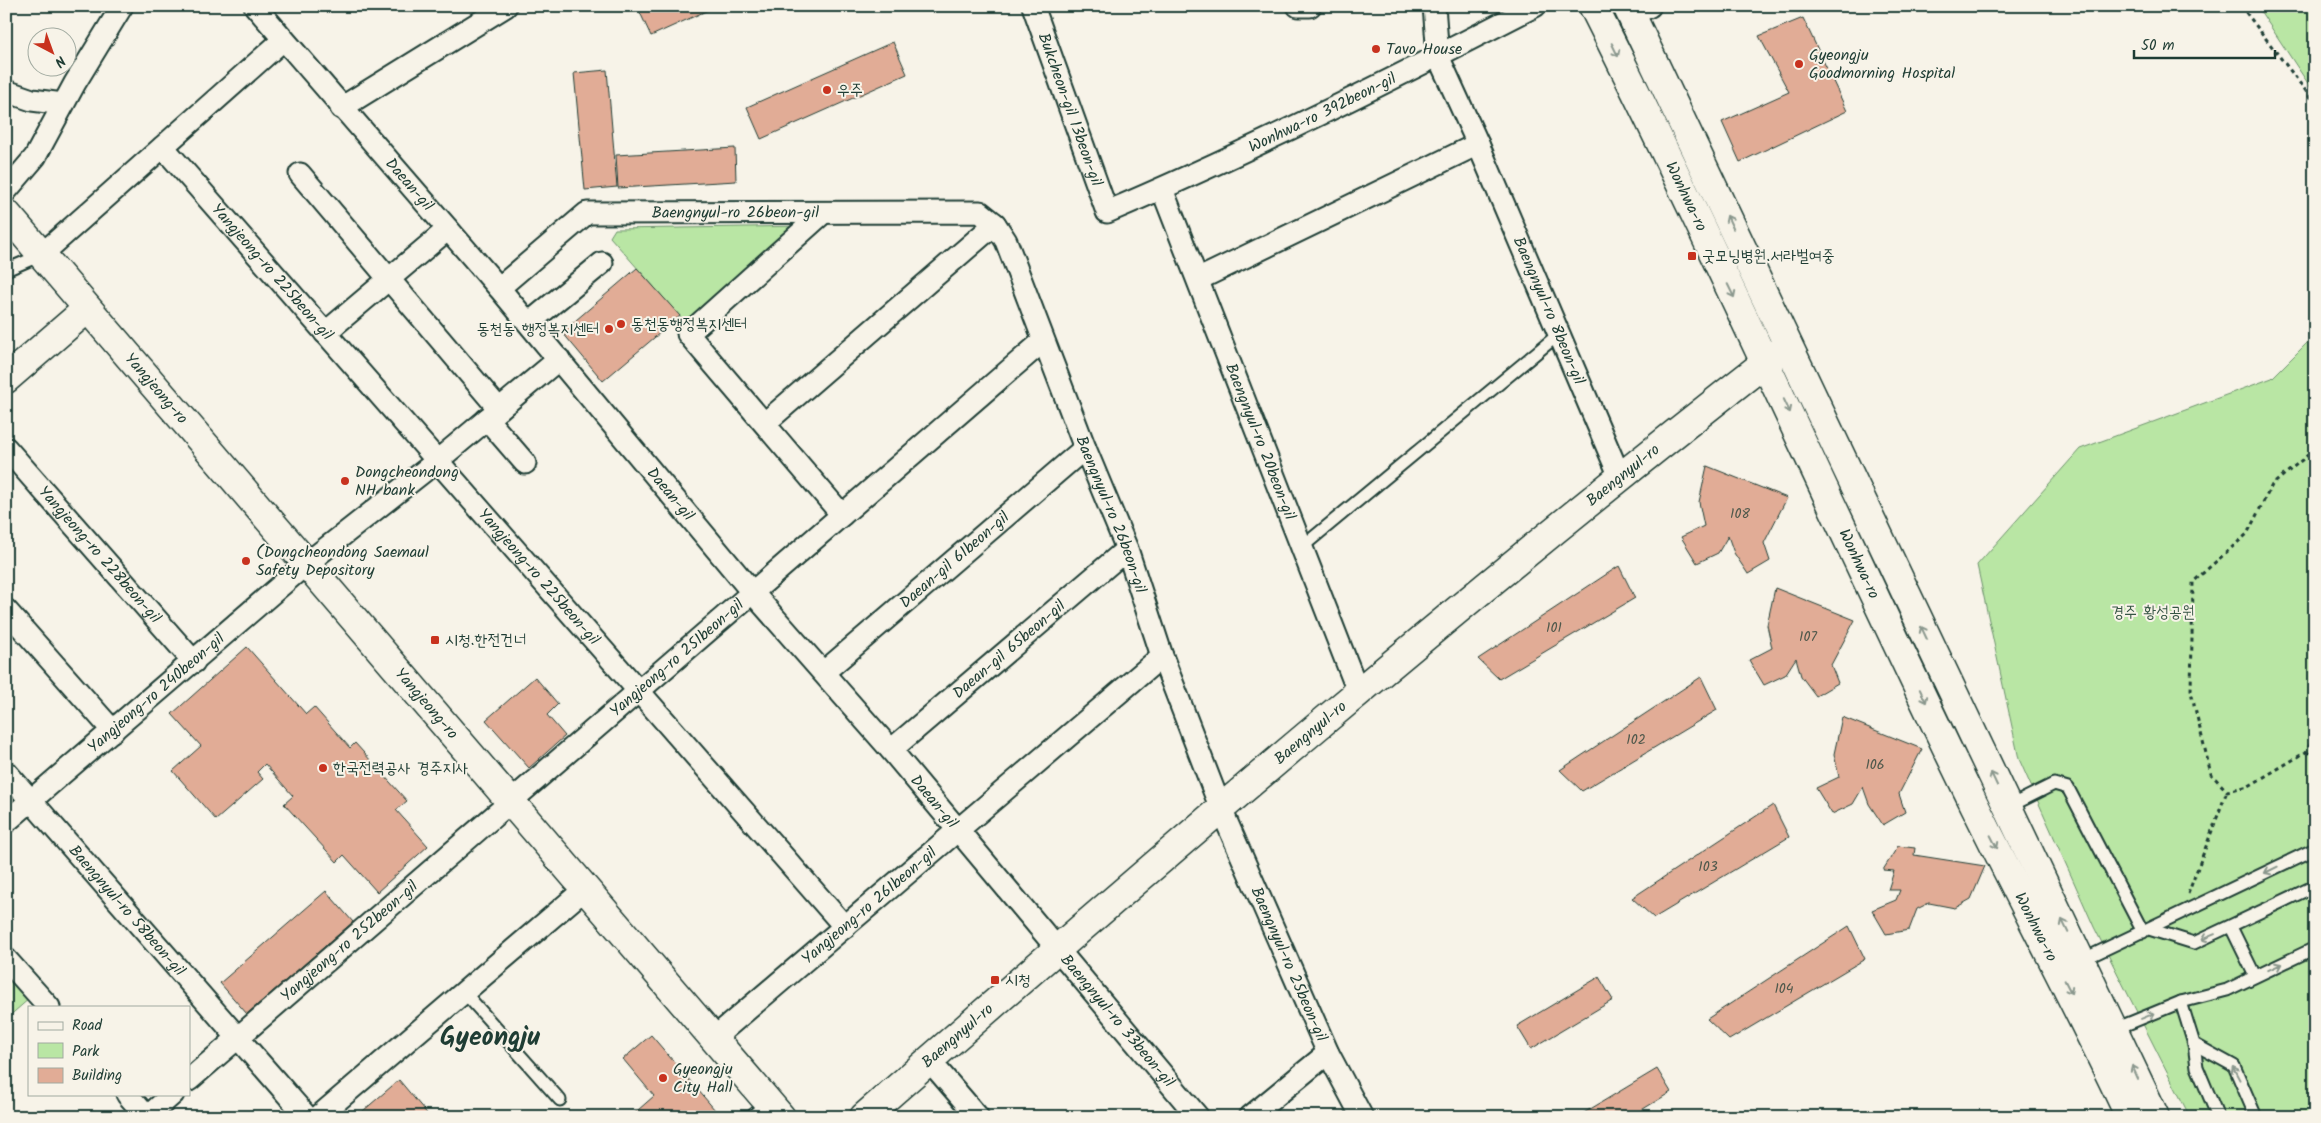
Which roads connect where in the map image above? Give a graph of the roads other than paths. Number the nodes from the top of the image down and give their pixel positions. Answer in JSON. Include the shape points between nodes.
{"nodes":[{"id":1,"x":122,"y":6,"type":"edge"},
{"id":2,"x":255,"y":6,"type":"edge"},
{"id":3,"x":506,"y":6,"type":"edge"},
{"id":4,"x":1032,"y":6,"type":"edge"},
{"id":5,"x":1298,"y":6,"type":"edge"},
{"id":6,"x":1310,"y":6,"type":"edge"},
{"id":7,"x":1434,"y":6,"type":"edge"},
{"id":8,"x":1535,"y":6,"type":"edge"},
{"id":9,"x":1593,"y":6,"type":"edge"},
{"id":10,"x":1636,"y":9,"type":"edge"},
{"id":11,"x":283,"y":40,"type":"junction"},
{"id":12,"x":1438,"y":56,"type":"junction"},
{"id":13,"x":6,"y":91,"type":"edge"},
{"id":14,"x":64,"y":104,"type":"junction"},
{"id":15,"x":341,"y":108,"type":"junction"},
{"id":16,"x":1478,"y":144,"type":"junction"},
{"id":17,"x":163,"y":147,"type":"junction"},
{"id":18,"x":300,"y":174,"type":"dead end"},
{"id":19,"x":1162,"y":188,"type":"junction"},
{"id":20,"x":6,"y":191,"type":"edge"},
{"id":21,"x":6,"y":212,"type":"edge"},
{"id":22,"x":1108,"y":212,"type":"joint"},
{"id":23,"x":824,"y":213,"type":"junction"},
{"id":24,"x":995,"y":224,"type":"junction"},
{"id":25,"x":448,"y":230,"type":"junction"},
{"id":26,"x":41,"y":255,"type":"junction"},
{"id":27,"x":602,"y":263,"type":"dead end"},
{"id":28,"x":6,"y":270,"type":"edge"},
{"id":29,"x":1199,"y":279,"type":"junction"},
{"id":30,"x":388,"y":280,"type":"junction"},
{"id":31,"x":499,"y":288,"type":"junction"},
{"id":32,"x":88,"y":309,"type":"junction"},
{"id":33,"x":529,"y":323,"type":"junction"},
{"id":34,"x":325,"y":333,"type":"junction"},
{"id":35,"x":1559,"y":334,"type":"junction"},
{"id":36,"x":1043,"y":341,"type":"junction"},
{"id":37,"x":1788,"y":345,"type":"junction"},
{"id":38,"x":558,"y":359,"type":"junction"},
{"id":39,"x":1766,"y":362,"type":"junction"},
{"id":40,"x":6,"y":379,"type":"edge"},
{"id":41,"x":493,"y":414,"type":"junction"},
{"id":42,"x":765,"y":423,"type":"junction"},
{"id":43,"x":6,"y":448,"type":"edge"},
{"id":44,"x":1085,"y":448,"type":"junction"},
{"id":45,"x":437,"y":460,"type":"junction"},
{"id":46,"x":525,"y":463,"type":"dead end"},
{"id":47,"x":1620,"y":476,"type":"junction"},
{"id":48,"x":842,"y":515,"type":"junction"},
{"id":49,"x":1302,"y":547,"type":"junction"},
{"id":50,"x":1127,"y":549,"type":"junction"},
{"id":51,"x":306,"y":564,"type":"junction"},
{"id":52,"x":752,"y":592,"type":"junction"},
{"id":53,"x":6,"y":610,"type":"edge"},
{"id":54,"x":1162,"y":656,"type":"junction"},
{"id":55,"x":194,"y":662,"type":"junction"},
{"id":56,"x":824,"y":672,"type":"junction"},
{"id":57,"x":639,"y":690,"type":"junction"},
{"id":58,"x":1359,"y":694,"type":"junction"},
{"id":59,"x":113,"y":731,"type":"junction"},
{"id":60,"x":891,"y":750,"type":"junction"},
{"id":61,"x":6,"y":772,"type":"edge"},
{"id":62,"x":32,"y":800,"type":"junction"},
{"id":63,"x":511,"y":801,"type":"junction"},
{"id":64,"x":2007,"y":807,"type":"junction"},
{"id":65,"x":1221,"y":809,"type":"junction"},
{"id":66,"x":6,"y":822,"type":"edge"},
{"id":67,"x":957,"y":831,"type":"junction"},
{"id":68,"x":2315,"y":849,"type":"edge"},
{"id":69,"x":2315,"y":886,"type":"edge"},
{"id":70,"x":586,"y":888,"type":"junction"},
{"id":71,"x":844,"y":927,"type":"junction"},
{"id":72,"x":2232,"y":927,"type":"junction"},
{"id":73,"x":2146,"y":930,"type":"junction"},
{"id":74,"x":2315,"y":948,"type":"edge"},
{"id":75,"x":1056,"y":950,"type":"junction"},
{"id":76,"x":6,"y":959,"type":"edge"},
{"id":77,"x":2082,"y":960,"type":"junction"},
{"id":78,"x":2255,"y":976,"type":"junction"},
{"id":79,"x":464,"y":992,"type":"junction"},
{"id":80,"x":2181,"y":1002,"type":"junction"},
{"id":81,"x":48,"y":1006,"type":"edge"},
{"id":82,"x":2115,"y":1029,"type":"junction"},
{"id":83,"x":238,"y":1038,"type":"junction"},
{"id":84,"x":714,"y":1038,"type":"junction"},
{"id":85,"x":2194,"y":1044,"type":"junction"},
{"id":86,"x":1328,"y":1053,"type":"junction"},
{"id":87,"x":929,"y":1060,"type":"junction"},
{"id":88,"x":190,"y":1079,"type":"edge"},
{"id":89,"x":129,"y":1096,"type":"edge"},
{"id":90,"x":171,"y":1096,"type":"edge"},
{"id":91,"x":560,"y":1100,"type":"dead end"},
{"id":92,"x":767,"y":1112,"type":"edge"},
{"id":93,"x":147,"y":1117,"type":"edge"},
{"id":94,"x":307,"y":1117,"type":"edge"},
{"id":95,"x":318,"y":1117,"type":"edge"},
{"id":96,"x":864,"y":1117,"type":"edge"},
{"id":97,"x":978,"y":1117,"type":"edge"},
{"id":98,"x":1198,"y":1117,"type":"edge"},
{"id":99,"x":1250,"y":1117,"type":"edge"},
{"id":100,"x":1362,"y":1117,"type":"edge"},
{"id":101,"x":2130,"y":1117,"type":"edge"},
{"id":102,"x":2155,"y":1117,"type":"edge"},
{"id":103,"x":2218,"y":1117,"type":"edge"},
{"id":104,"x":2256,"y":1117,"type":"edge"}],
"edges":[{"from":1,"to":14,"type":"street"},
{"from":2,"to":11,"type":"street","name":"Daean-gil"},
{"from":3,"to":15,"type":"street"},
{"from":4,"to":22,"type":"street","name":"Bukcheon-gil 13beon-gil"},
{"from":5,"to":6,"type":"street"},
{"from":7,"to":12,"type":"street","name":"Baengnyul-ro 8beon-gil"},
{"from":8,"to":12,"type":"street","name":"Wonhwa-ro 392beon-gil"},
{"from":9,"to":39,"type":"main road","name":"Wonhwa-ro","one_way":true},
{"from":37,"to":10,"type":"main road","name":"Wonhwa-ro","one_way":true},
{"from":11,"to":15,"type":"street","name":"Daean-gil"},
{"from":11,"to":17,"type":"street"},
{"from":12,"to":16,"type":"street","name":"Baengnyul-ro 8beon-gil"},
{"from":12,"to":19,"type":"street","name":"Wonhwa-ro 392beon-gil"},
{"from":13,"to":14,"type":"street","via":[[32,100]]},
{"from":14,"to":20,"type":"street","via":[[35,157]]},
{"from":15,"to":25,"type":"street","name":"Daean-gil"},
{"from":16,"to":29,"type":"street"},
{"from":16,"to":35,"type":"street","name":"Baengnyul-ro 8beon-gil"},
{"from":17,"to":26,"type":"street"},
{"from":17,"to":34,"type":"street","name":"Yangjeong-ro 225beon-gil"},
{"from":18,"to":30,"type":"street"},
{"from":19,"to":22,"type":"street","name":"Wonhwa-ro 392beon-gil"},
{"from":19,"to":29,"type":"street","name":"Baengnyul-ro 20beon-gil"},
{"from":21,"to":26,"type":"main road","name":"Yangjeong-ro"},
{"from":23,"to":24,"type":"street","name":"Baengnyul-ro 26beon-gil","via":[[980,212]]},
{"from":23,"to":31,"type":"street","name":"Baengnyul-ro 26beon-gil","via":[[587,213]]},
{"from":23,"to":42,"type":"street","via":[[688,334]]},
{"from":24,"to":36,"type":"street","name":"Baengnyul-ro 26beon-gil","via":[[1006,240]]},
{"from":24,"to":42,"type":"street"},
{"from":25,"to":30,"type":"street"},
{"from":25,"to":31,"type":"street","name":"Daean-gil"},
{"from":26,"to":28,"type":"lane"},
{"from":26,"to":32,"type":"main road","name":"Yangjeong-ro"},
{"from":27,"to":33,"type":"street"},
{"from":29,"to":49,"type":"street","name":"Baengnyul-ro 20beon-gil"},
{"from":30,"to":34,"type":"street"},
{"from":30,"to":41,"type":"street"},
{"from":31,"to":33,"type":"street","name":"Daean-gil"},
{"from":32,"to":40,"type":"main road"},
{"from":32,"to":51,"type":"main road","name":"Yangjeong-ro"},
{"from":33,"to":38,"type":"street","name":"Daean-gil"},
{"from":34,"to":45,"type":"street","name":"Yangjeong-ro 225beon-gil"},
{"from":35,"to":47,"type":"street","name":"Baengnyul-ro 8beon-gil"},
{"from":35,"to":49,"type":"lane"},
{"from":36,"to":44,"type":"street","name":"Baengnyul-ro 26beon-gil"},
{"from":36,"to":48,"type":"street","name":"Yangjeong-ro 251beon-gil"},
{"from":37,"to":39,"type":"main road","name":"Baengnyul-ro"},
{"from":64,"to":37,"type":"main road","name":"Wonhwa-ro","one_way":true},
{"from":38,"to":41,"type":"street"},
{"from":38,"to":52,"type":"street","name":"Daean-gil"},
{"from":39,"to":47,"type":"main road","name":"Baengnyul-ro"},
{"from":39,"to":101,"type":"main road","name":"Wonhwa-ro","one_way":true,"via":[[1975,806],[2084,1019]]},
{"from":41,"to":45,"type":"street"},
{"from":41,"to":46,"type":"street"},
{"from":42,"to":48,"type":"street"},
{"from":43,"to":55,"type":"street","name":"Yangjeong-ro 228beon-gil"},
{"from":44,"to":50,"type":"street","name":"Baengnyul-ro 26beon-gil"},
{"from":44,"to":56,"type":"street","name":"Daean-gil 61beon-gil"},
{"from":45,"to":51,"type":"street"},
{"from":45,"to":57,"type":"street","name":"Yangjeong-ro 225beon-gil"},
{"from":47,"to":58,"type":"main road","name":"Baengnyul-ro"},
{"from":48,"to":52,"type":"street","name":"Yangjeong-ro 251beon-gil"},
{"from":49,"to":58,"type":"street","name":"Baengnyul-ro 20beon-gil"},
{"from":50,"to":54,"type":"street","name":"Baengnyul-ro 26beon-gil"},
{"from":50,"to":60,"type":"street","name":"Daean-gil 65beon-gil"},
{"from":51,"to":55,"type":"street","name":"Yangjeong-ro 240beon-gil"},
{"from":51,"to":63,"type":"main road","name":"Yangjeong-ro"},
{"from":52,"to":56,"type":"street","name":"Daean-gil"},
{"from":52,"to":57,"type":"street","name":"Yangjeong-ro 251beon-gil"},
{"from":53,"to":59,"type":"street"},
{"from":54,"to":65,"type":"street","name":"Baengnyul-ro 26beon-gil"},
{"from":54,"to":67,"type":"street","name":"Yangjeong-ro 261beon-gil"},
{"from":55,"to":59,"type":"street","name":"Yangjeong-ro 240beon-gil"},
{"from":56,"to":60,"type":"street","name":"Daean-gil"},
{"from":57,"to":63,"type":"street","name":"Yangjeong-ro 251beon-gil"},
{"from":57,"to":71,"type":"street","name":"Yangjeong-ro 225beon-gil"},
{"from":58,"to":65,"type":"main road","name":"Baengnyul-ro"},
{"from":59,"to":62,"type":"street","name":"Yangjeong-ro 240beon-gil"},
{"from":60,"to":67,"type":"street","name":"Daean-gil"},
{"from":61,"to":62,"type":"street","name":"Baengnyul-ro 58beon-gil"},
{"from":62,"to":66,"type":"street","name":"Yangjeong-ro 240beon-gil"},
{"from":62,"to":83,"type":"street","name":"Baengnyul-ro 58beon-gil"},
{"from":63,"to":70,"type":"main road","name":"Yangjeong-ro"},
{"from":63,"to":83,"type":"street","name":"Yangjeong-ro 252beon-gil"},
{"from":64,"to":73,"type":"lane","via":[[2054,784],[2068,788]]},
{"from":77,"to":64,"type":"main road","name":"Wonhwa-ro","one_way":true},
{"from":65,"to":75,"type":"main road","name":"Baengnyul-ro"},
{"from":65,"to":86,"type":"street","name":"Baengnyul-ro 25beon-gil"},
{"from":67,"to":71,"type":"street","name":"Yangjeong-ro 261beon-gil"},
{"from":67,"to":75,"type":"street","name":"Daean-gil"},
{"from":68,"to":73,"type":"lane","one_way":true},
{"from":69,"to":72,"type":"lane"},
{"from":70,"to":79,"type":"street"},
{"from":70,"to":84,"type":"main road","name":"Yangjeong-ro"},
{"from":71,"to":84,"type":"street","name":"Yangjeong-ro 261beon-gil"},
{"from":72,"to":73,"type":"lane","one_way":true,"via":[[2194,943]]},
{"from":72,"to":78,"type":"lane"},
{"from":73,"to":77,"type":"lane"},
{"from":78,"to":74,"type":"lane","one_way":true},
{"from":75,"to":87,"type":"main road","name":"Baengnyul-ro"},
{"from":75,"to":98,"type":"street","name":"Baengnyul-ro 33beon-gil"},
{"from":76,"to":81,"type":"street"},
{"from":77,"to":82,"type":"main road","name":"Wonhwa-ro"},
{"from":78,"to":80,"type":"lane","via":[[2227,990]]},
{"from":79,"to":91,"type":"lane"},
{"from":79,"to":95,"type":"street"},
{"from":82,"to":80,"type":"lane","one_way":true},
{"from":80,"to":85,"type":"lane"},
{"from":102,"to":82,"type":"main road","name":"Wonhwa-ro","one_way":true},
{"from":83,"to":88,"type":"street","name":"Yangjeong-ro 252beon-gil"},
{"from":83,"to":94,"type":"street","name":"Baengnyul-ro 58beon-gil"},
{"from":84,"to":92,"type":"main road","name":"Yangjeong-ro"},
{"from":85,"to":103,"type":"lane","via":[[2196,1068]]},
{"from":104,"to":85,"type":"lane","one_way":true,"via":[[2234,1066]]},
{"from":86,"to":99,"type":"street"},
{"from":86,"to":100,"type":"street","name":"Baengnyul-ro 25beon-gil"},
{"from":87,"to":96,"type":"main road","name":"Baengnyul-ro"},
{"from":87,"to":97,"type":"street"},
{"from":89,"to":93,"type":"street"},
{"from":90,"to":93,"type":"street"}]}
